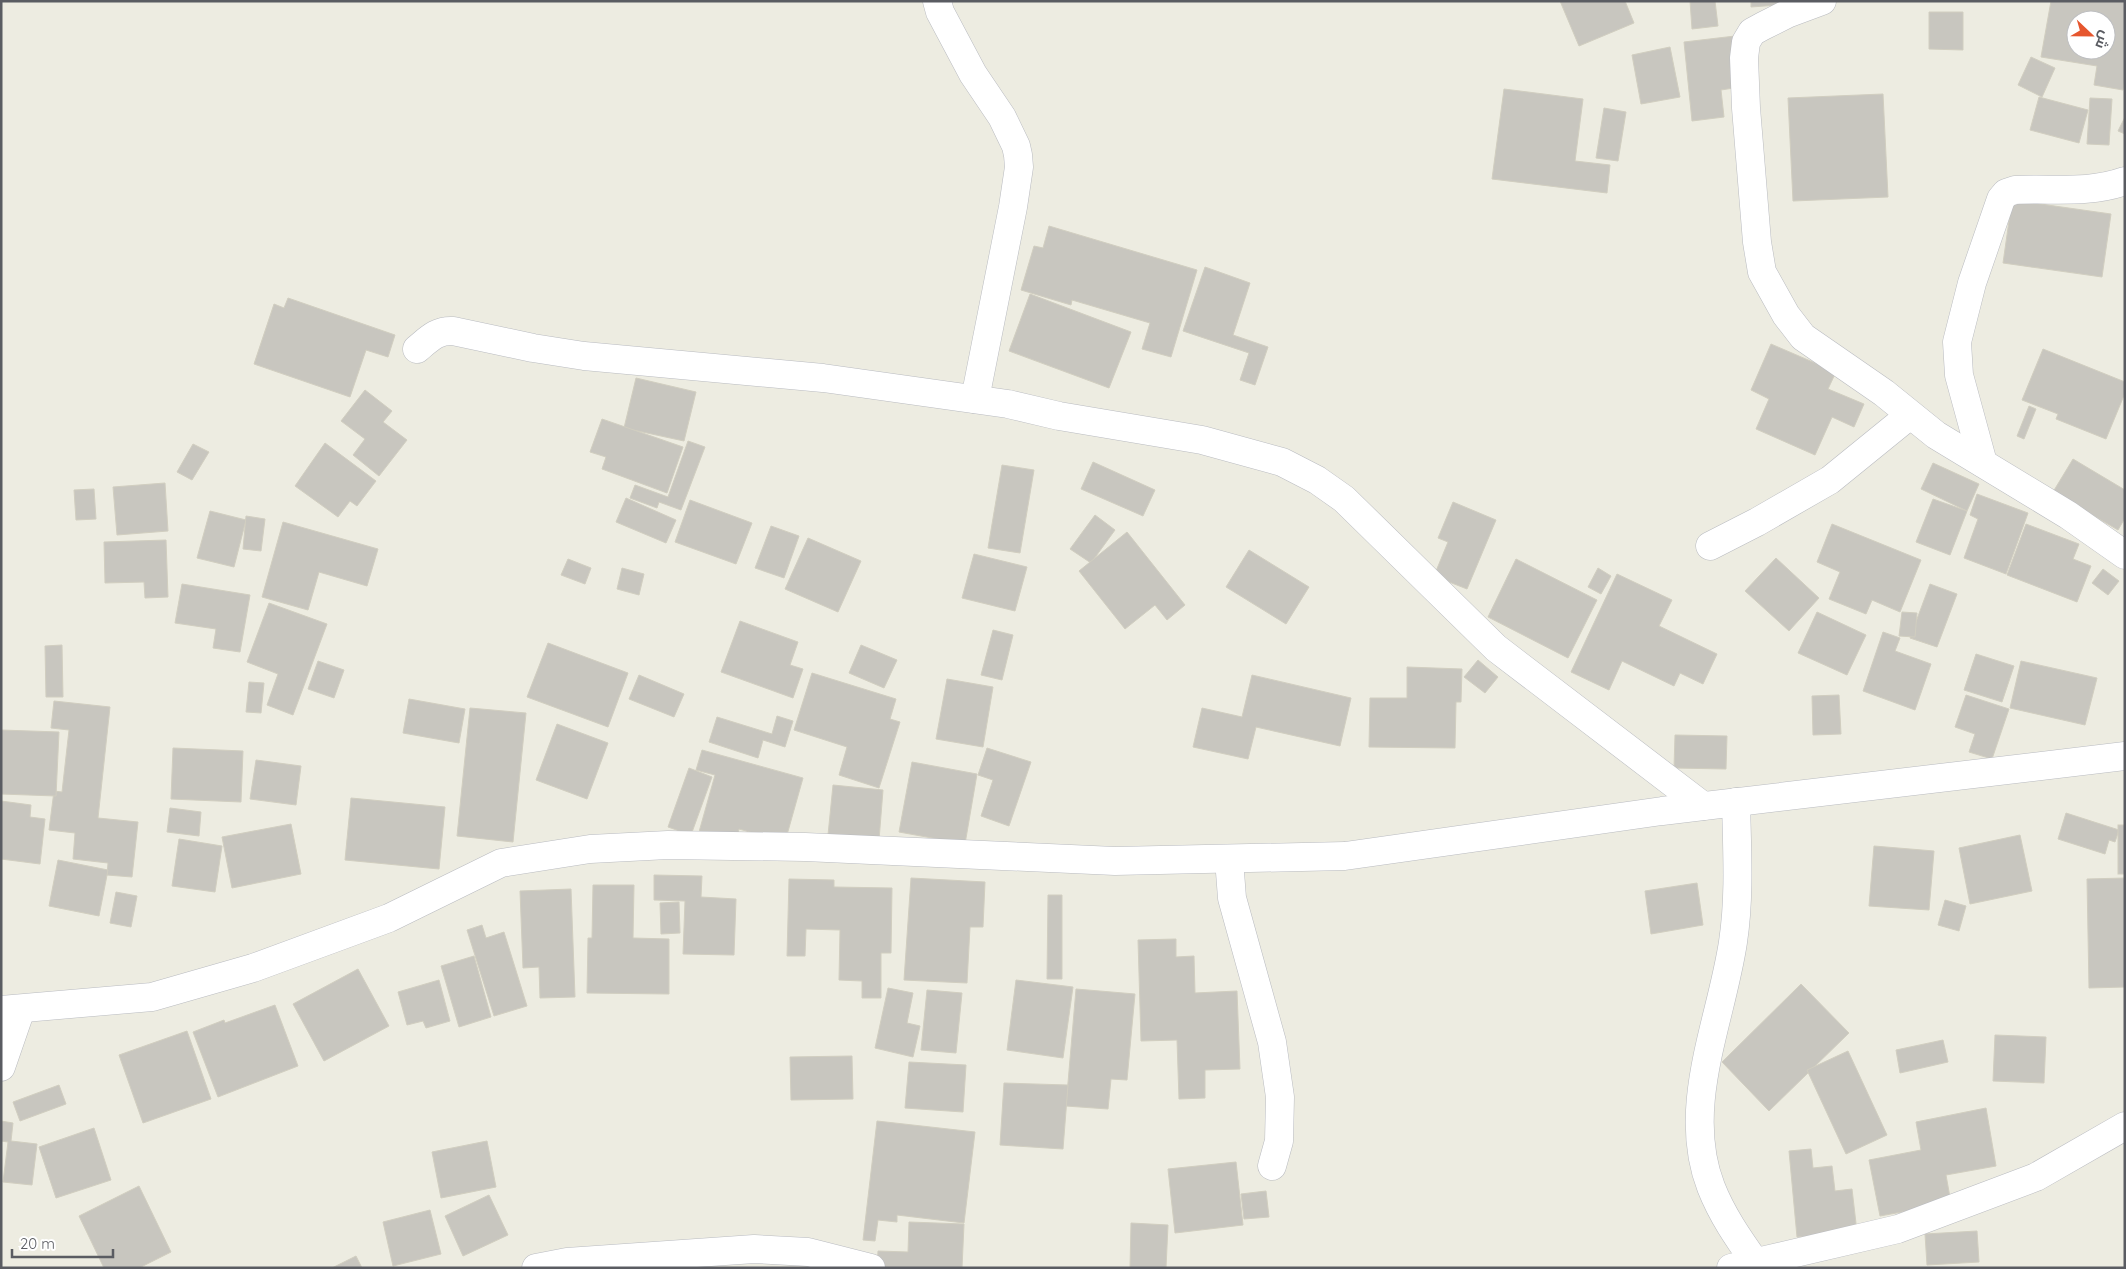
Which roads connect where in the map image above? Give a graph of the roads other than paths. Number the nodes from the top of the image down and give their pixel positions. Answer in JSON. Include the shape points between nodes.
{"nodes":[{"id":1,"x":937,"y":1,"type":"edge"},
{"id":2,"x":1822,"y":1,"type":"edge"},
{"id":3,"x":2125,"y":181,"type":"edge"},
{"id":4,"x":417,"y":349,"type":"dead end"},
{"id":5,"x":974,"y":399,"type":"junction"},
{"id":6,"x":1910,"y":415,"type":"junction"},
{"id":7,"x":1982,"y":463,"type":"junction"},
{"id":8,"x":1710,"y":546,"type":"dead end"},
{"id":9,"x":2125,"y":555,"type":"edge"},
{"id":10,"x":2125,"y":756,"type":"edge"},
{"id":11,"x":1736,"y":802,"type":"junction"},
{"id":12,"x":1702,"y":806,"type":"junction"},
{"id":13,"x":1229,"y":859,"type":"junction"},
{"id":14,"x":11,"y":1010,"type":"edge"},
{"id":15,"x":1,"y":1067,"type":"edge"},
{"id":16,"x":2125,"y":1126,"type":"edge"},
{"id":17,"x":1272,"y":1166,"type":"dead end"},
{"id":18,"x":1743,"y":1265,"type":"edge"},
{"id":19,"x":536,"y":1268,"type":"edge"},
{"id":20,"x":871,"y":1268,"type":"edge"}],
"edges":[{"from":1,"to":5,"type":"street","via":[[973,74],[1002,117],[1018,155],[1013,207]]},
{"from":2,"to":6,"type":"street","via":[[1763,26],[1752,32],[1746,42],[1746,108],[1762,272],[1786,315],[1803,337],[1884,392]]},
{"from":3,"to":7,"type":"street","via":[[2079,191],[2015,190],[2001,199],[1972,283],[1957,342],[1959,374]]},
{"from":4,"to":5,"type":"street","via":[[433,335],[453,331],[584,356],[823,378]]},
{"from":5,"to":12,"type":"street","via":[[1202,440],[1282,462],[1317,480],[1344,499],[1496,648]]},
{"from":6,"to":7,"type":"street"},
{"from":6,"to":8,"type":"street","via":[[1830,480]]},
{"from":7,"to":9,"type":"street","via":[[2068,515]]},
{"from":10,"to":11,"type":"street"},
{"from":11,"to":12,"type":"street"},
{"from":11,"to":18,"type":"street","via":[[1738,896],[1733,943],[1702,1083],[1700,1119],[1703,1158],[1711,1187]]},
{"from":12,"to":13,"type":"street","via":[[1345,856]]},
{"from":13,"to":14,"type":"street","via":[[1116,861],[805,846],[668,845],[590,849],[502,863],[389,918],[252,968],[152,997]]},
{"from":13,"to":17,"type":"street","via":[[1232,898],[1272,1042],[1280,1097],[1279,1141]]},
{"from":14,"to":15,"type":"street"},
{"from":16,"to":18,"type":"street","via":[[2036,1177],[1898,1229]]},
{"from":19,"to":20,"type":"street","via":[[567,1262],[754,1249],[808,1252]]}]}
